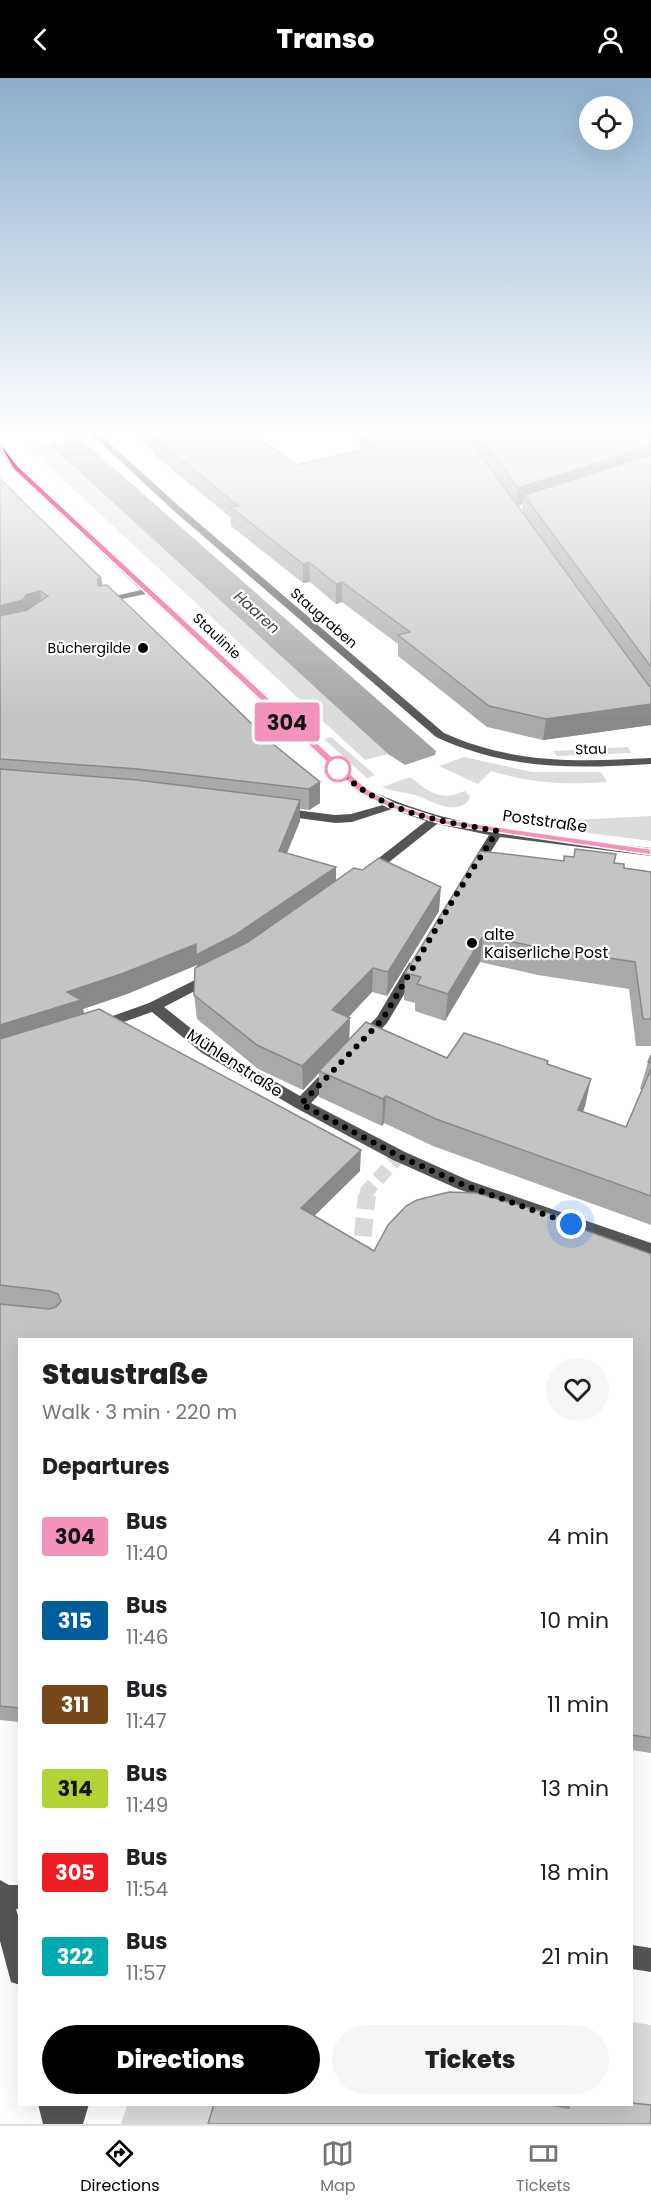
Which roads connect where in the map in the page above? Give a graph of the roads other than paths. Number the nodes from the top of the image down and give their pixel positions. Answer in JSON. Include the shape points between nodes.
{"nodes":[{"id":1,"x":79,"y":527,"type":"edge"},
{"id":2,"x":199,"y":527,"type":"edge"},
{"id":3,"x":150,"y":594,"type":"junction"},
{"id":4,"x":108,"y":604,"type":"edge"},
{"id":5,"x":651,"y":761,"type":"edge"},
{"id":6,"x":532,"y":763,"type":"joint"},
{"id":7,"x":391,"y":806,"type":"junction"},
{"id":8,"x":266,"y":811,"type":"edge"},
{"id":9,"x":434,"y":820,"type":"junction"},
{"id":10,"x":497,"y":831,"type":"junction"},
{"id":11,"x":651,"y":852,"type":"edge"},
{"id":12,"x":465,"y":882,"type":"edge"},
{"id":13,"x":355,"y":883,"type":"edge"},
{"id":14,"x":423,"y":950,"type":"edge"},
{"id":15,"x":223,"y":971,"type":"edge"},
{"id":16,"x":154,"y":1006,"type":"junction"},
{"id":17,"x":83,"y":1030,"type":"edge"},
{"id":18,"x":301,"y":1104,"type":"junction"},
{"id":19,"x":651,"y":1250,"type":"edge"},
{"id":20,"x":5,"y":1895,"type":"edge"},
{"id":21,"x":633,"y":1957,"type":"edge"},
{"id":22,"x":651,"y":1960,"type":"edge"},
{"id":23,"x":18,"y":1963,"type":"edge"},
{"id":24,"x":52,"y":2106,"type":"edge"},
{"id":25,"x":75,"y":2106,"type":"edge"},
{"id":26,"x":56,"y":2124,"type":"edge"},
{"id":27,"x":69,"y":2124,"type":"edge"}],
"edges":[{"from":1,"to":3,"type":"street","name":"Staulinie"},
{"from":2,"to":6,"type":"street","name":"Staugraben","via":[[431,729],[475,751]]},
{"from":3,"to":4,"type":"street"},
{"from":3,"to":7,"type":"street","name":"Staulinie","via":[[355,786]]},
{"from":5,"to":6,"type":"street","name":"Stau"},
{"from":7,"to":8,"type":"street","via":[[335,819]]},
{"from":7,"to":9,"type":"street","name":"Staulinie"},
{"from":9,"to":10,"type":"street","name":"Poststraße"},
{"from":9,"to":13,"type":"street"},
{"from":10,"to":11,"type":"street","name":"Poststraße"},
{"from":10,"to":12,"type":"street"},
{"from":14,"to":18,"type":"street","via":[[382,1020]]},
{"from":15,"to":16,"type":"street"},
{"from":16,"to":17,"type":"street"},
{"from":16,"to":18,"type":"street","name":"Mühlenstraße","via":[[207,1049]]},
{"from":18,"to":19,"type":"street","name":"Mühlenstraße","via":[[464,1185]]},
{"from":20,"to":23,"type":"street"},
{"from":21,"to":22,"type":"street"},
{"from":24,"to":26,"type":"street"},
{"from":25,"to":27,"type":"street"}]}
